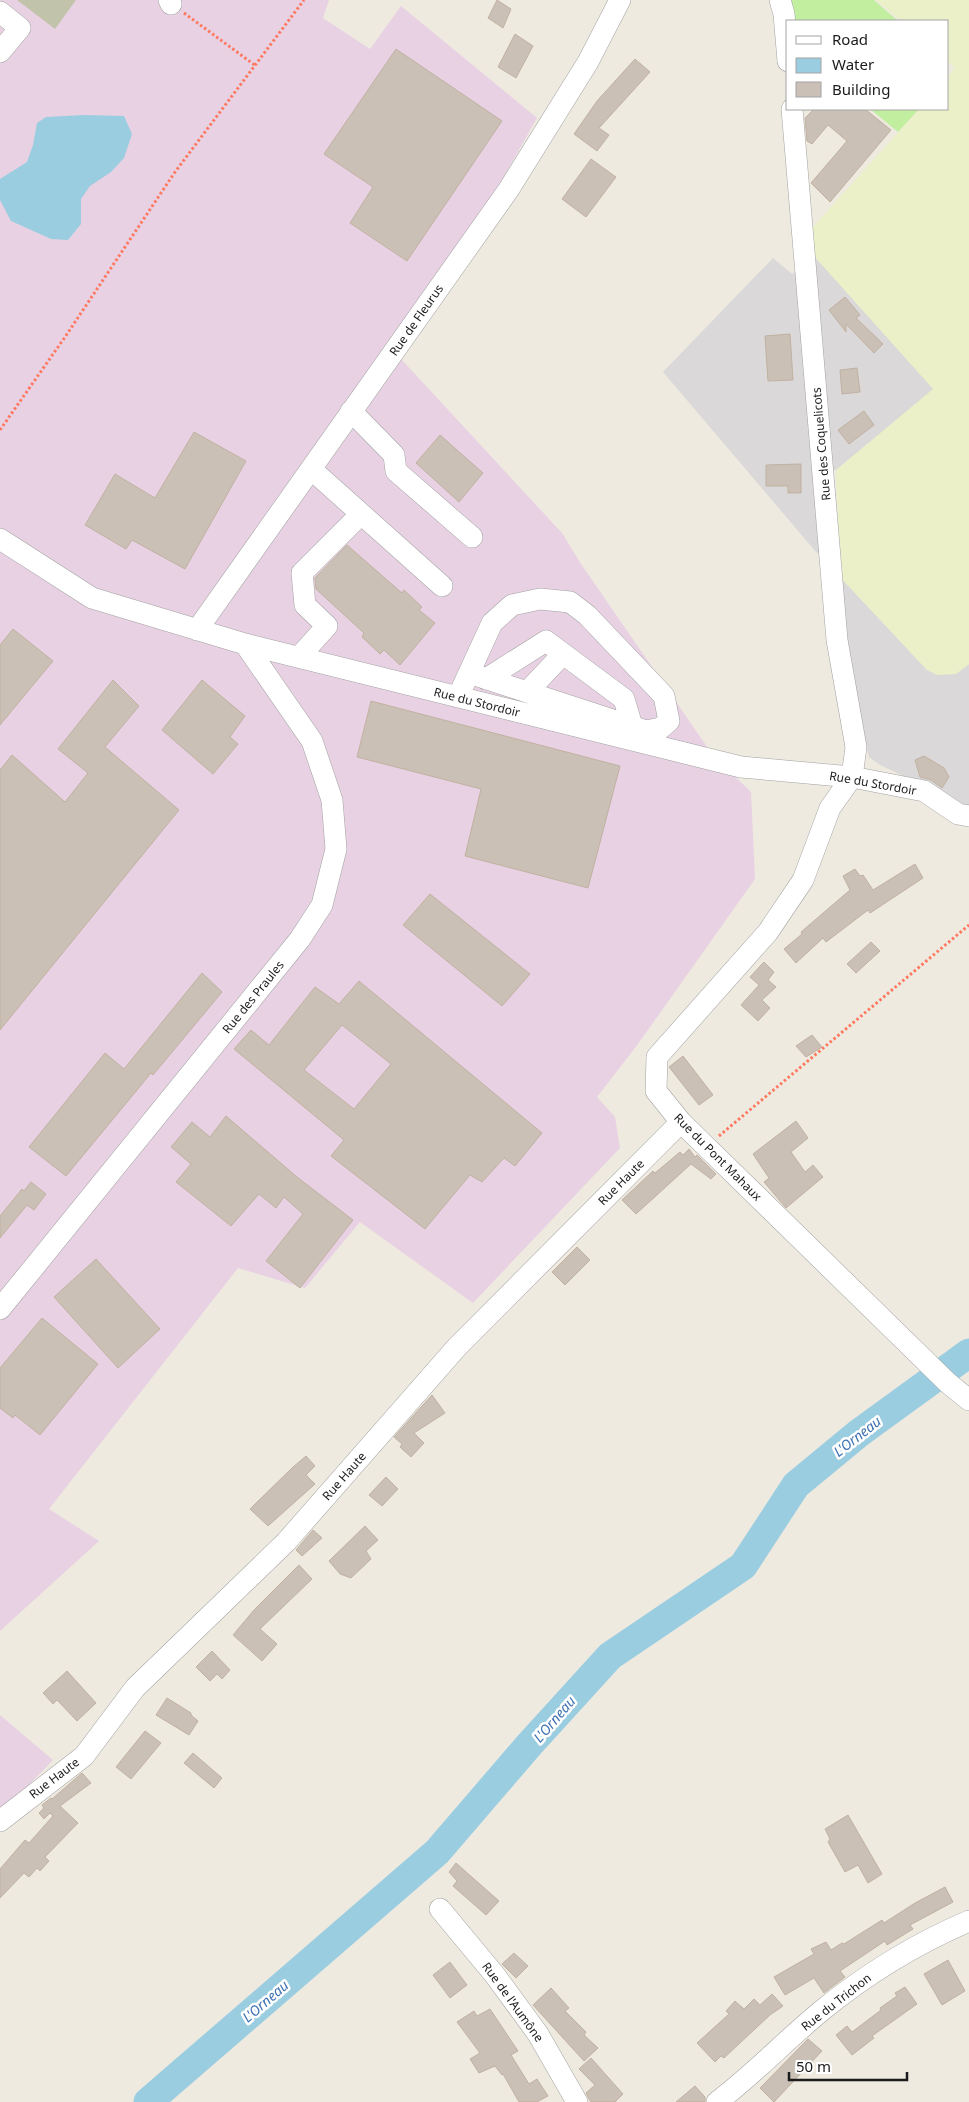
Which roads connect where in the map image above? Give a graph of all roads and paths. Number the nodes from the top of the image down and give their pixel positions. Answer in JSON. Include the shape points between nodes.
{"nodes":[{"id":1,"x":304,"y":0,"type":"edge"},
{"id":2,"x":620,"y":0,"type":"edge"},
{"id":3,"x":780,"y":0,"type":"edge"},
{"id":4,"x":170,"y":2,"type":"edge"},
{"id":5,"x":0,"y":12,"type":"edge"},
{"id":6,"x":786,"y":38,"type":"edge"},
{"id":7,"x":0,"y":52,"type":"edge"},
{"id":8,"x":256,"y":66,"type":"junction"},
{"id":9,"x":792,"y":110,"type":"edge"},
{"id":10,"x":351,"y":411,"type":"junction"},
{"id":11,"x":0,"y":430,"type":"edge"},
{"id":12,"x":311,"y":469,"type":"junction"},
{"id":13,"x":361,"y":514,"type":"junction"},
{"id":14,"x":472,"y":537,"type":"dead end"},
{"id":15,"x":0,"y":539,"type":"edge"},
{"id":16,"x":442,"y":586,"type":"dead end"},
{"id":17,"x":197,"y":630,"type":"junction"},
{"id":18,"x":245,"y":644,"type":"junction"},
{"id":19,"x":563,"y":654,"type":"junction"},
{"id":20,"x":299,"y":657,"type":"junction"},
{"id":21,"x":477,"y":676,"type":"junction"},
{"id":22,"x":527,"y":692,"type":"junction"},
{"id":23,"x":458,"y":697,"type":"junction"},
{"id":24,"x":632,"y":726,"type":"junction"},
{"id":25,"x":852,"y":777,"type":"junction"},
{"id":26,"x":969,"y":816,"type":"edge"},
{"id":27,"x":969,"y":925,"type":"edge"},
{"id":28,"x":680,"y":1122,"type":"junction"},
{"id":29,"x":706,"y":1147,"type":"junction"},
{"id":30,"x":0,"y":1309,"type":"edge"},
{"id":31,"x":969,"y":1400,"type":"edge"},
{"id":32,"x":0,"y":1821,"type":"edge"},
{"id":33,"x":440,"y":1909,"type":"dead end"},
{"id":34,"x":969,"y":1921,"type":"edge"},
{"id":35,"x":577,"y":2102,"type":"edge"},
{"id":36,"x":717,"y":2102,"type":"edge"}],
"edges":[{"from":1,"to":8,"type":"path"},
{"from":2,"to":10,"type":"street","name":"Rue de Fleurus","via":[[588,62],[509,189]]},
{"from":3,"to":6,"type":"street"},
{"from":4,"to":8,"type":"path"},
{"from":5,"to":7,"type":"street","via":[[20,28]]},
{"from":8,"to":11,"type":"path","via":[[175,172]]},
{"from":9,"to":25,"type":"street","name":"Rue des Coquelicots","via":[[837,640],[856,747]]},
{"from":10,"to":12,"type":"street","name":"Rue de Fleurus"},
{"from":10,"to":14,"type":"street","via":[[394,455],[396,470]]},
{"from":12,"to":13,"type":"street"},
{"from":12,"to":17,"type":"street","name":"Rue de Fleurus"},
{"from":13,"to":16,"type":"street"},
{"from":13,"to":20,"type":"street","via":[[302,573],[305,605],[327,626]]},
{"from":15,"to":17,"type":"street","name":"Rue du Stordoir","via":[[92,598]]},
{"from":17,"to":18,"type":"street","name":"Rue du Stordoir"},
{"from":18,"to":20,"type":"street","name":"Rue du Stordoir"},
{"from":18,"to":30,"type":"street","name":"Rue des Praules","via":[[312,741],[332,800],[336,849],[322,905],[300,939]]},
{"from":19,"to":21,"type":"street","via":[[546,641]]},
{"from":19,"to":22,"type":"street"},
{"from":19,"to":24,"type":"street","via":[[624,699]]},
{"from":20,"to":23,"type":"street","name":"Rue du Stordoir"},
{"from":21,"to":22,"type":"street"},
{"from":21,"to":23,"type":"street"},
{"from":21,"to":24,"type":"street","via":[[492,623],[512,604],[540,598],[570,602],[587,614],[664,696],[669,721],[661,728],[646,731]]},
{"from":22,"to":24,"type":"street"},
{"from":23,"to":25,"type":"street","name":"Rue du Stordoir","via":[[741,767]]},
{"from":25,"to":26,"type":"street","name":"Rue du Stordoir","via":[[924,791],[958,814]]},
{"from":25,"to":28,"type":"street","name":"Rue du Pont Mahaux","via":[[830,808],[803,880],[768,932],[657,1057],[656,1091]]},
{"from":27,"to":29,"type":"path"},
{"from":28,"to":29,"type":"street","name":"Rue du Pont Mahaux"},
{"from":28,"to":32,"type":"street","name":"Rue Haute","via":[[457,1347],[286,1542],[136,1688],[84,1756]]},
{"from":29,"to":31,"type":"street","name":"Rue du Pont Mahaux","via":[[930,1366]]},
{"from":33,"to":35,"type":"street","name":"Rue de l'Aumône","via":[[538,2034]]},
{"from":34,"to":36,"type":"street","name":"Rue du Trichon","via":[[880,1967],[820,2012],[744,2082]]}]}
